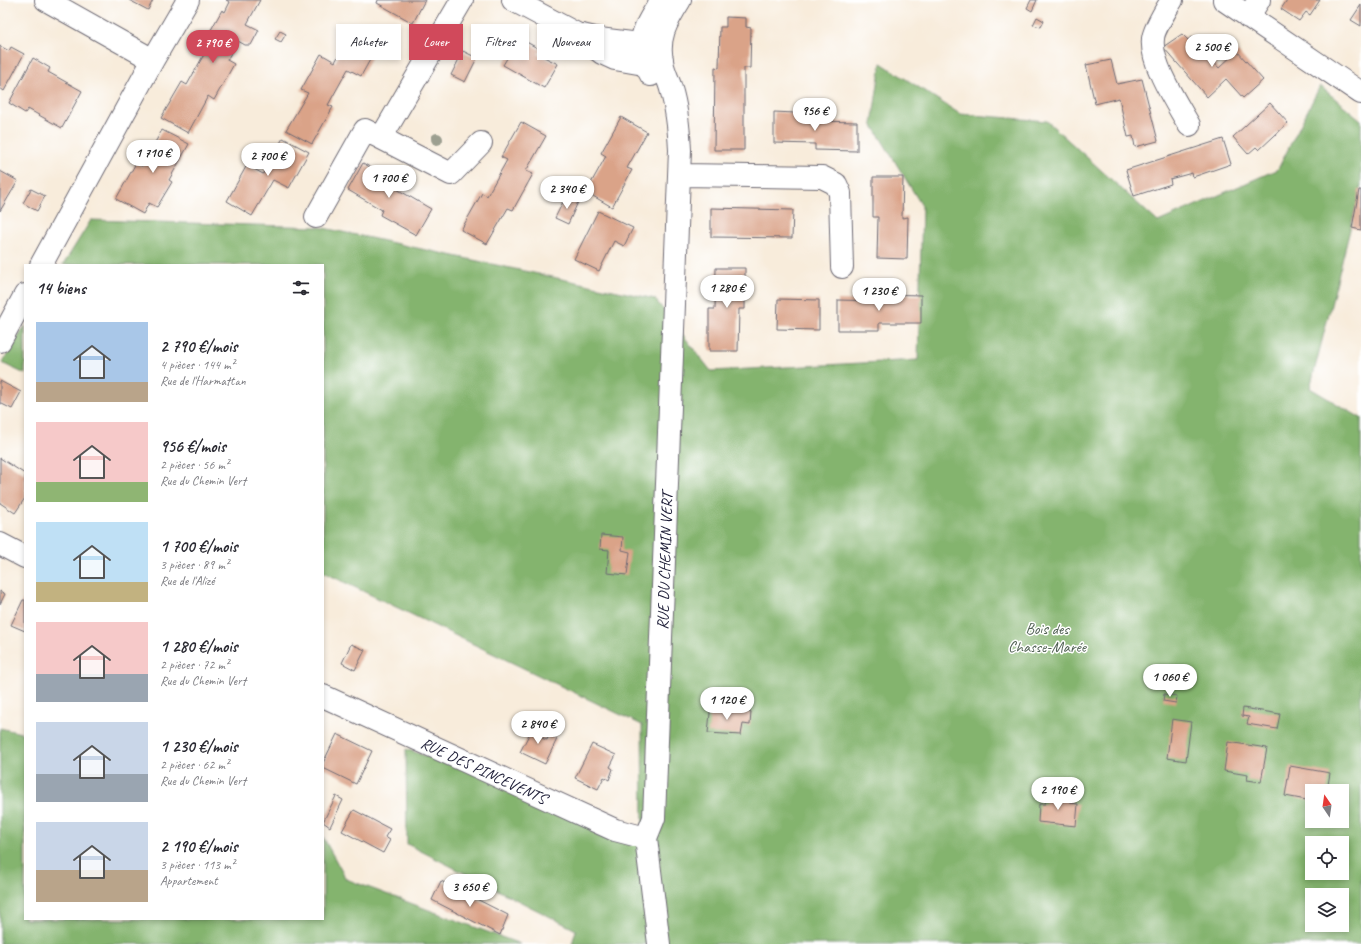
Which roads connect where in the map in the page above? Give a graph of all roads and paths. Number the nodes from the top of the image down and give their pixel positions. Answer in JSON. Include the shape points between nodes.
{"nodes":[{"id":1,"x":46,"y":0,"type":"edge"},
{"id":2,"x":188,"y":0,"type":"edge"},
{"id":3,"x":462,"y":0,"type":"edge"},
{"id":4,"x":514,"y":0,"type":"edge"},
{"id":5,"x":662,"y":0,"type":"edge"},
{"id":6,"x":680,"y":0,"type":"edge"},
{"id":7,"x":1172,"y":0,"type":"edge"},
{"id":8,"x":1224,"y":0,"type":"edge"},
{"id":9,"x":1254,"y":8,"type":"edge"},
{"id":10,"x":652,"y":53,"type":"junction"},
{"id":11,"x":152,"y":60,"type":"junction"},
{"id":12,"x":1361,"y":93,"type":"edge"},
{"id":13,"x":1189,"y":125,"type":"dead end"},
{"id":14,"x":381,"y":138,"type":"junction"},
{"id":15,"x":481,"y":143,"type":"dead end"},
{"id":16,"x":680,"y":175,"type":"junction"},
{"id":17,"x":316,"y":217,"type":"dead end"},
{"id":18,"x":42,"y":264,"type":"edge"},
{"id":19,"x":842,"y":267,"type":"dead end"},
{"id":20,"x":24,"y":297,"type":"edge"},
{"id":21,"x":0,"y":341,"type":"edge"},
{"id":22,"x":0,"y":544,"type":"edge"},
{"id":23,"x":24,"y":556,"type":"edge"},
{"id":24,"x":324,"y":696,"type":"edge"},
{"id":25,"x":646,"y":838,"type":"junction"},
{"id":26,"x":659,"y":944,"type":"edge"}],
"edges":[{"from":1,"to":11,"type":"street"},
{"from":2,"to":11,"type":"street"},
{"from":3,"to":14,"type":"street"},
{"from":4,"to":10,"type":"street","via":[[575,33]]},
{"from":5,"to":10,"type":"street","via":[[648,23]]},
{"from":6,"to":10,"type":"street"},
{"from":7,"to":13,"type":"street","via":[[1152,38],[1159,70]]},
{"from":8,"to":9,"type":"street"},
{"from":9,"to":12,"type":"street"},
{"from":10,"to":16,"type":"street","name":"RUE DU CHEMIN VERT","via":[[668,101],[677,119]]},
{"from":11,"to":18,"type":"street"},
{"from":14,"to":15,"type":"street","via":[[451,174]]},
{"from":14,"to":17,"type":"street","via":[[365,130]]},
{"from":16,"to":19,"type":"street","via":[[822,177],[836,184],[840,193]]},
{"from":16,"to":25,"type":"street","name":"RUE DU CHEMIN VERT","via":[[654,818]]},
{"from":20,"to":21,"type":"street"},
{"from":22,"to":23,"type":"street"},
{"from":24,"to":25,"type":"street","name":"RUE DES PINCEVENTS","via":[[615,830]]},
{"from":25,"to":26,"type":"street","name":"RUE DU CHEMIN VERT"}]}
